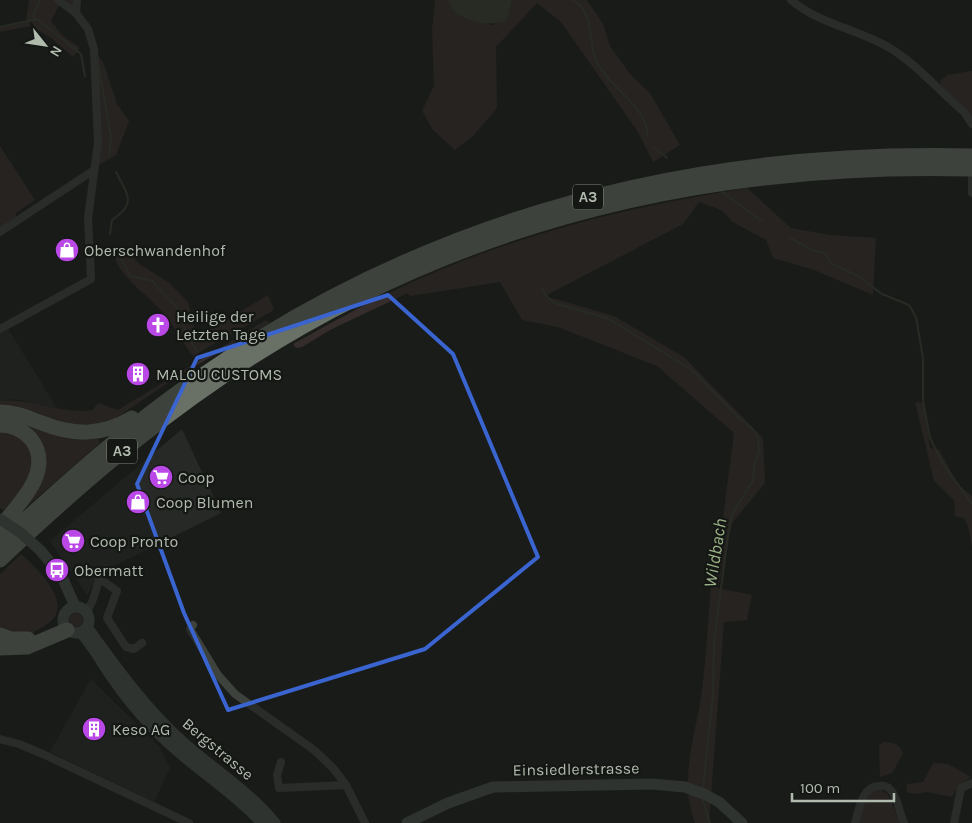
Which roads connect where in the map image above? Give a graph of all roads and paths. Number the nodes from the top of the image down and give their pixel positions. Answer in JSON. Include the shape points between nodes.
{"nodes":[{"id":1,"x":58,"y":0,"type":"edge"},
{"id":2,"x":77,"y":0,"type":"edge"},
{"id":3,"x":791,"y":0,"type":"edge"},
{"id":4,"x":76,"y":13,"type":"junction"},
{"id":5,"x":972,"y":124,"type":"edge"},
{"id":6,"x":972,"y":156,"type":"edge"},
{"id":7,"x":972,"y":169,"type":"edge"},
{"id":8,"x":94,"y":170,"type":"junction"},
{"id":9,"x":972,"y":177,"type":"edge"},
{"id":10,"x":972,"y":186,"type":"edge"},
{"id":11,"x":972,"y":193,"type":"edge"},
{"id":12,"x":0,"y":232,"type":"edge"},
{"id":13,"x":0,"y":329,"type":"edge"},
{"id":14,"x":191,"y":383,"type":"junction"},
{"id":15,"x":0,"y":412,"type":"edge"},
{"id":16,"x":0,"y":425,"type":"edge"},
{"id":17,"x":0,"y":519,"type":"edge"},
{"id":18,"x":0,"y":527,"type":"edge"},
{"id":19,"x":6,"y":546,"type":"edge"},
{"id":20,"x":39,"y":554,"type":"junction"},
{"id":21,"x":0,"y":560,"type":"edge"},
{"id":22,"x":0,"y":564,"type":"edge"},
{"id":23,"x":105,"y":569,"type":"dead end"},
{"id":24,"x":99,"y":578,"type":"junction"},
{"id":25,"x":86,"y":612,"type":"joint"},
{"id":26,"x":73,"y":621,"type":"junction"},
{"id":27,"x":193,"y":625,"type":"dead end"},
{"id":28,"x":0,"y":635,"type":"edge"},
{"id":29,"x":142,"y":643,"type":"dead end"},
{"id":30,"x":0,"y":648,"type":"edge"},
{"id":31,"x":0,"y":740,"type":"edge"},
{"id":32,"x":281,"y":762,"type":"dead end"},
{"id":33,"x":972,"y":783,"type":"edge"},
{"id":34,"x":346,"y":785,"type":"junction"},
{"id":35,"x":189,"y":823,"type":"edge"},
{"id":36,"x":262,"y":823,"type":"edge"},
{"id":37,"x":275,"y":823,"type":"edge"},
{"id":38,"x":365,"y":823,"type":"edge"},
{"id":39,"x":407,"y":823,"type":"edge"},
{"id":40,"x":742,"y":823,"type":"edge"},
{"id":41,"x":854,"y":823,"type":"edge"},
{"id":42,"x":904,"y":823,"type":"edge"},
{"id":43,"x":954,"y":823,"type":"edge"}],
"edges":[{"from":1,"to":4,"type":"street"},
{"from":2,"to":4,"type":"street"},
{"from":3,"to":5,"type":"street","via":[[820,18],[894,51],[964,112]]},
{"from":4,"to":8,"type":"street","via":[[88,29],[94,49],[98,143]]},
{"from":6,"to":14,"type":"highway","number":"A3","via":[[868,156],[755,165],[653,182],[544,210],[454,241],[369,278],[272,330]]},
{"from":7,"to":19,"type":"highway","number":"A3","via":[[840,170],[756,177],[579,212],[499,237],[386,283],[329,312],[223,376],[111,460]]},
{"from":8,"to":12,"type":"street"},
{"from":8,"to":13,"type":"street","via":[[88,218],[91,279]]},
{"from":9,"to":10,"type":"street"},
{"from":10,"to":11,"type":"street"},
{"from":14,"to":15,"type":"highway","via":[[122,424],[98,432],[70,432],[17,414]]},
{"from":14,"to":19,"type":"highway","number":"A3","via":[[109,446]]},
{"from":16,"to":18,"type":"highway","via":[[15,428],[28,436],[36,449],[39,463],[30,489]]},
{"from":17,"to":20,"type":"main road","name":"Bergstrasse","bridge":true,"via":[[21,533]]},
{"from":18,"to":20,"type":"main road","name":"Bergstrasse"},
{"from":19,"to":21,"type":"highway","number":"A3"},
{"from":19,"to":22,"type":"highway"},
{"from":20,"to":26,"type":"main road","name":"Bergstrasse","via":[[62,577]]},
{"from":23,"to":24,"type":"street"},
{"from":24,"to":25,"type":"street","via":[[95,599]]},
{"from":24,"to":29,"type":"street","via":[[117,591],[107,618],[126,646],[134,648]]},
{"from":25,"to":26,"type":"main road"},
{"from":26,"to":28,"type":"highway","via":[[28,639],[15,640]]},
{"from":26,"to":30,"type":"highway","via":[[27,647]]},
{"from":26,"to":36,"type":"main road","name":"Bergstrasse","via":[[130,702],[152,727]]},
{"from":26,"to":37,"type":"main road","name":"Bergstrasse","via":[[159,719],[249,796]]},
{"from":27,"to":34,"type":"street","via":[[190,630],[234,694],[326,760]]},
{"from":31,"to":35,"type":"street","via":[[45,755]]},
{"from":32,"to":34,"type":"street","via":[[277,775],[279,788]]},
{"from":33,"to":43,"type":"street","via":[[961,788]]},
{"from":34,"to":38,"type":"street"},
{"from":39,"to":40,"type":"main road","name":"Einsiedlerstrasse","via":[[493,786],[652,784],[685,787],[701,793],[719,802]]},
{"from":41,"to":42,"type":"street","via":[[867,791],[881,785],[893,793]]}]}
